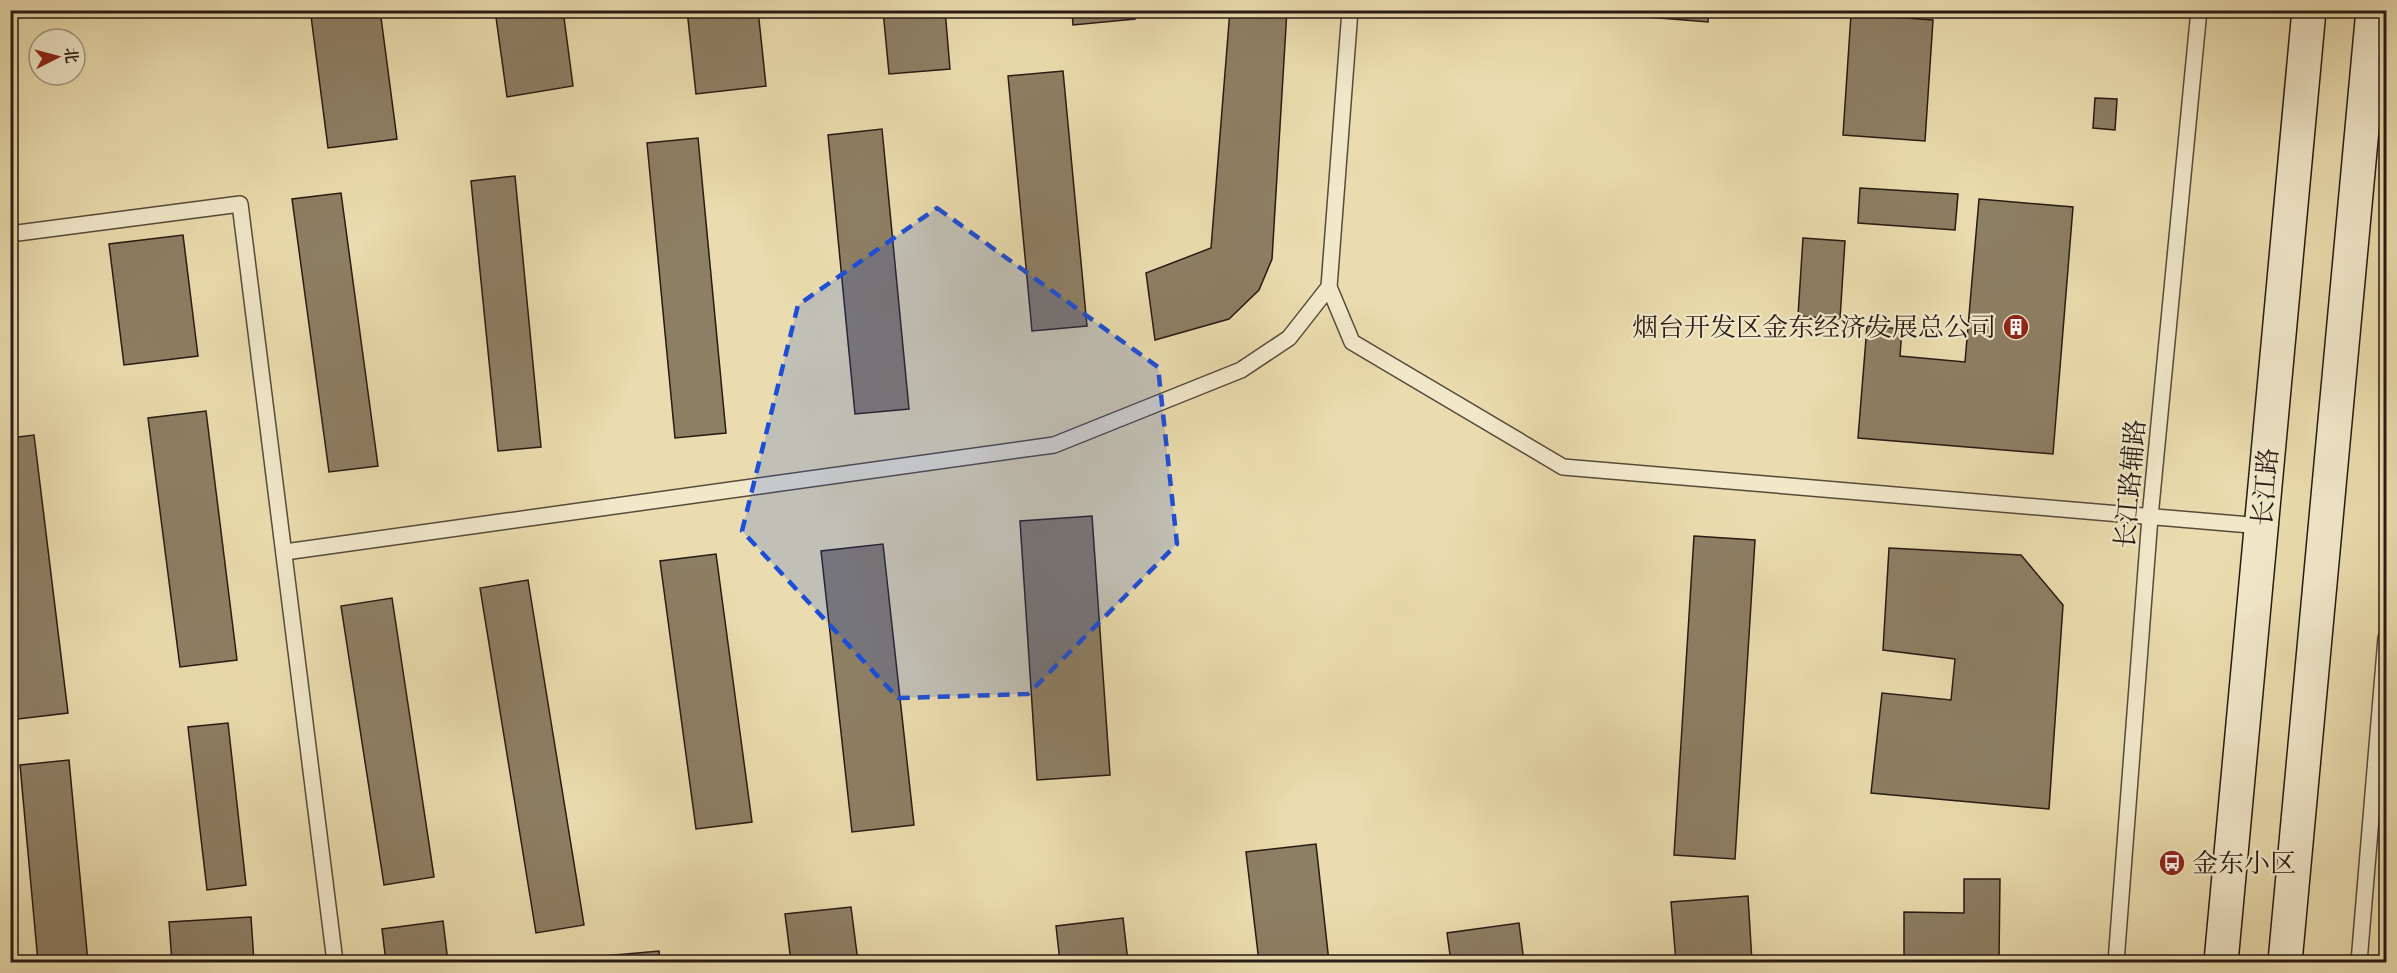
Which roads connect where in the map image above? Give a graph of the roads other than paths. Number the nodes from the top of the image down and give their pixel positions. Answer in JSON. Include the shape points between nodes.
{"nodes":[{"id":1,"x":1350,"y":10,"type":"edge"},
{"id":2,"x":2199,"y":10,"type":"edge"},
{"id":3,"x":2309,"y":10,"type":"edge"},
{"id":4,"x":2373,"y":10,"type":"edge"},
{"id":5,"x":10,"y":234,"type":"edge"},
{"id":6,"x":1329,"y":287,"type":"junction"},
{"id":7,"x":2150,"y":517,"type":"junction"},
{"id":8,"x":2262,"y":526,"type":"junction"},
{"id":9,"x":285,"y":552,"type":"junction"},
{"id":10,"x":2386,"y":638,"type":"edge"},
{"id":11,"x":335,"y":963,"type":"edge"},
{"id":12,"x":2116,"y":963,"type":"edge"},
{"id":13,"x":2221,"y":963,"type":"edge"},
{"id":14,"x":2285,"y":963,"type":"edge"},
{"id":15,"x":2359,"y":963,"type":"edge"}],
"edges":[{"from":1,"to":6,"type":"lane"},
{"from":2,"to":7,"type":"lane","name":"长江路辅路"},
{"from":3,"to":8,"type":"main road","name":"长江路"},
{"from":4,"to":14,"type":"main road"},
{"from":5,"to":9,"type":"lane","via":[[240,204]]},
{"from":6,"to":7,"type":"lane","via":[[1352,342],[1563,467]]},
{"from":6,"to":9,"type":"lane","via":[[1289,338],[1241,370],[1054,445]]},
{"from":7,"to":8,"type":"lane"},
{"from":7,"to":12,"type":"lane","name":"长江路辅路"},
{"from":8,"to":13,"type":"main road","name":"长江路"},
{"from":9,"to":11,"type":"lane"},
{"from":10,"to":15,"type":"lane"}]}
